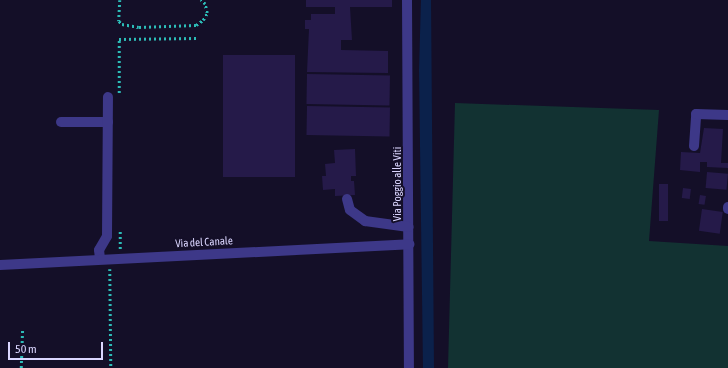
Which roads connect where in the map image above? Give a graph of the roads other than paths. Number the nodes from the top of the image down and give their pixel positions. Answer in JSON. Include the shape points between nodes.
{"nodes":[{"id":1,"x":407,"y":0,"type":"edge"},
{"id":2,"x":108,"y":98,"type":"dead end"},
{"id":3,"x":726,"y":118,"type":"edge"},
{"id":4,"x":61,"y":122,"type":"dead end"},
{"id":5,"x":108,"y":122,"type":"junction"},
{"id":6,"x":694,"y":146,"type":"dead end"},
{"id":7,"x":347,"y":199,"type":"dead end"},
{"id":8,"x":409,"y":227,"type":"junction"},
{"id":9,"x":409,"y":244,"type":"junction"},
{"id":10,"x":110,"y":259,"type":"junction"},
{"id":11,"x":0,"y":265,"type":"edge"},
{"id":12,"x":410,"y":368,"type":"edge"}],
"edges":[{"from":1,"to":8,"type":"street","name":"Via Poggio alle Viti"},
{"from":2,"to":5,"type":"street"},
{"from":3,"to":6,"type":"street","via":[[696,114]]},
{"from":4,"to":5,"type":"street"},
{"from":5,"to":10,"type":"street","via":[[106,236],[99,250]]},
{"from":7,"to":8,"type":"street","via":[[350,210],[365,221]]},
{"from":8,"to":9,"type":"street","name":"Via Poggio alle Viti"},
{"from":9,"to":10,"type":"street","name":"Via del Canale"},
{"from":9,"to":12,"type":"street","name":"Via Poggio alle Viti"},
{"from":10,"to":11,"type":"street","name":"Via del Canale"}]}
